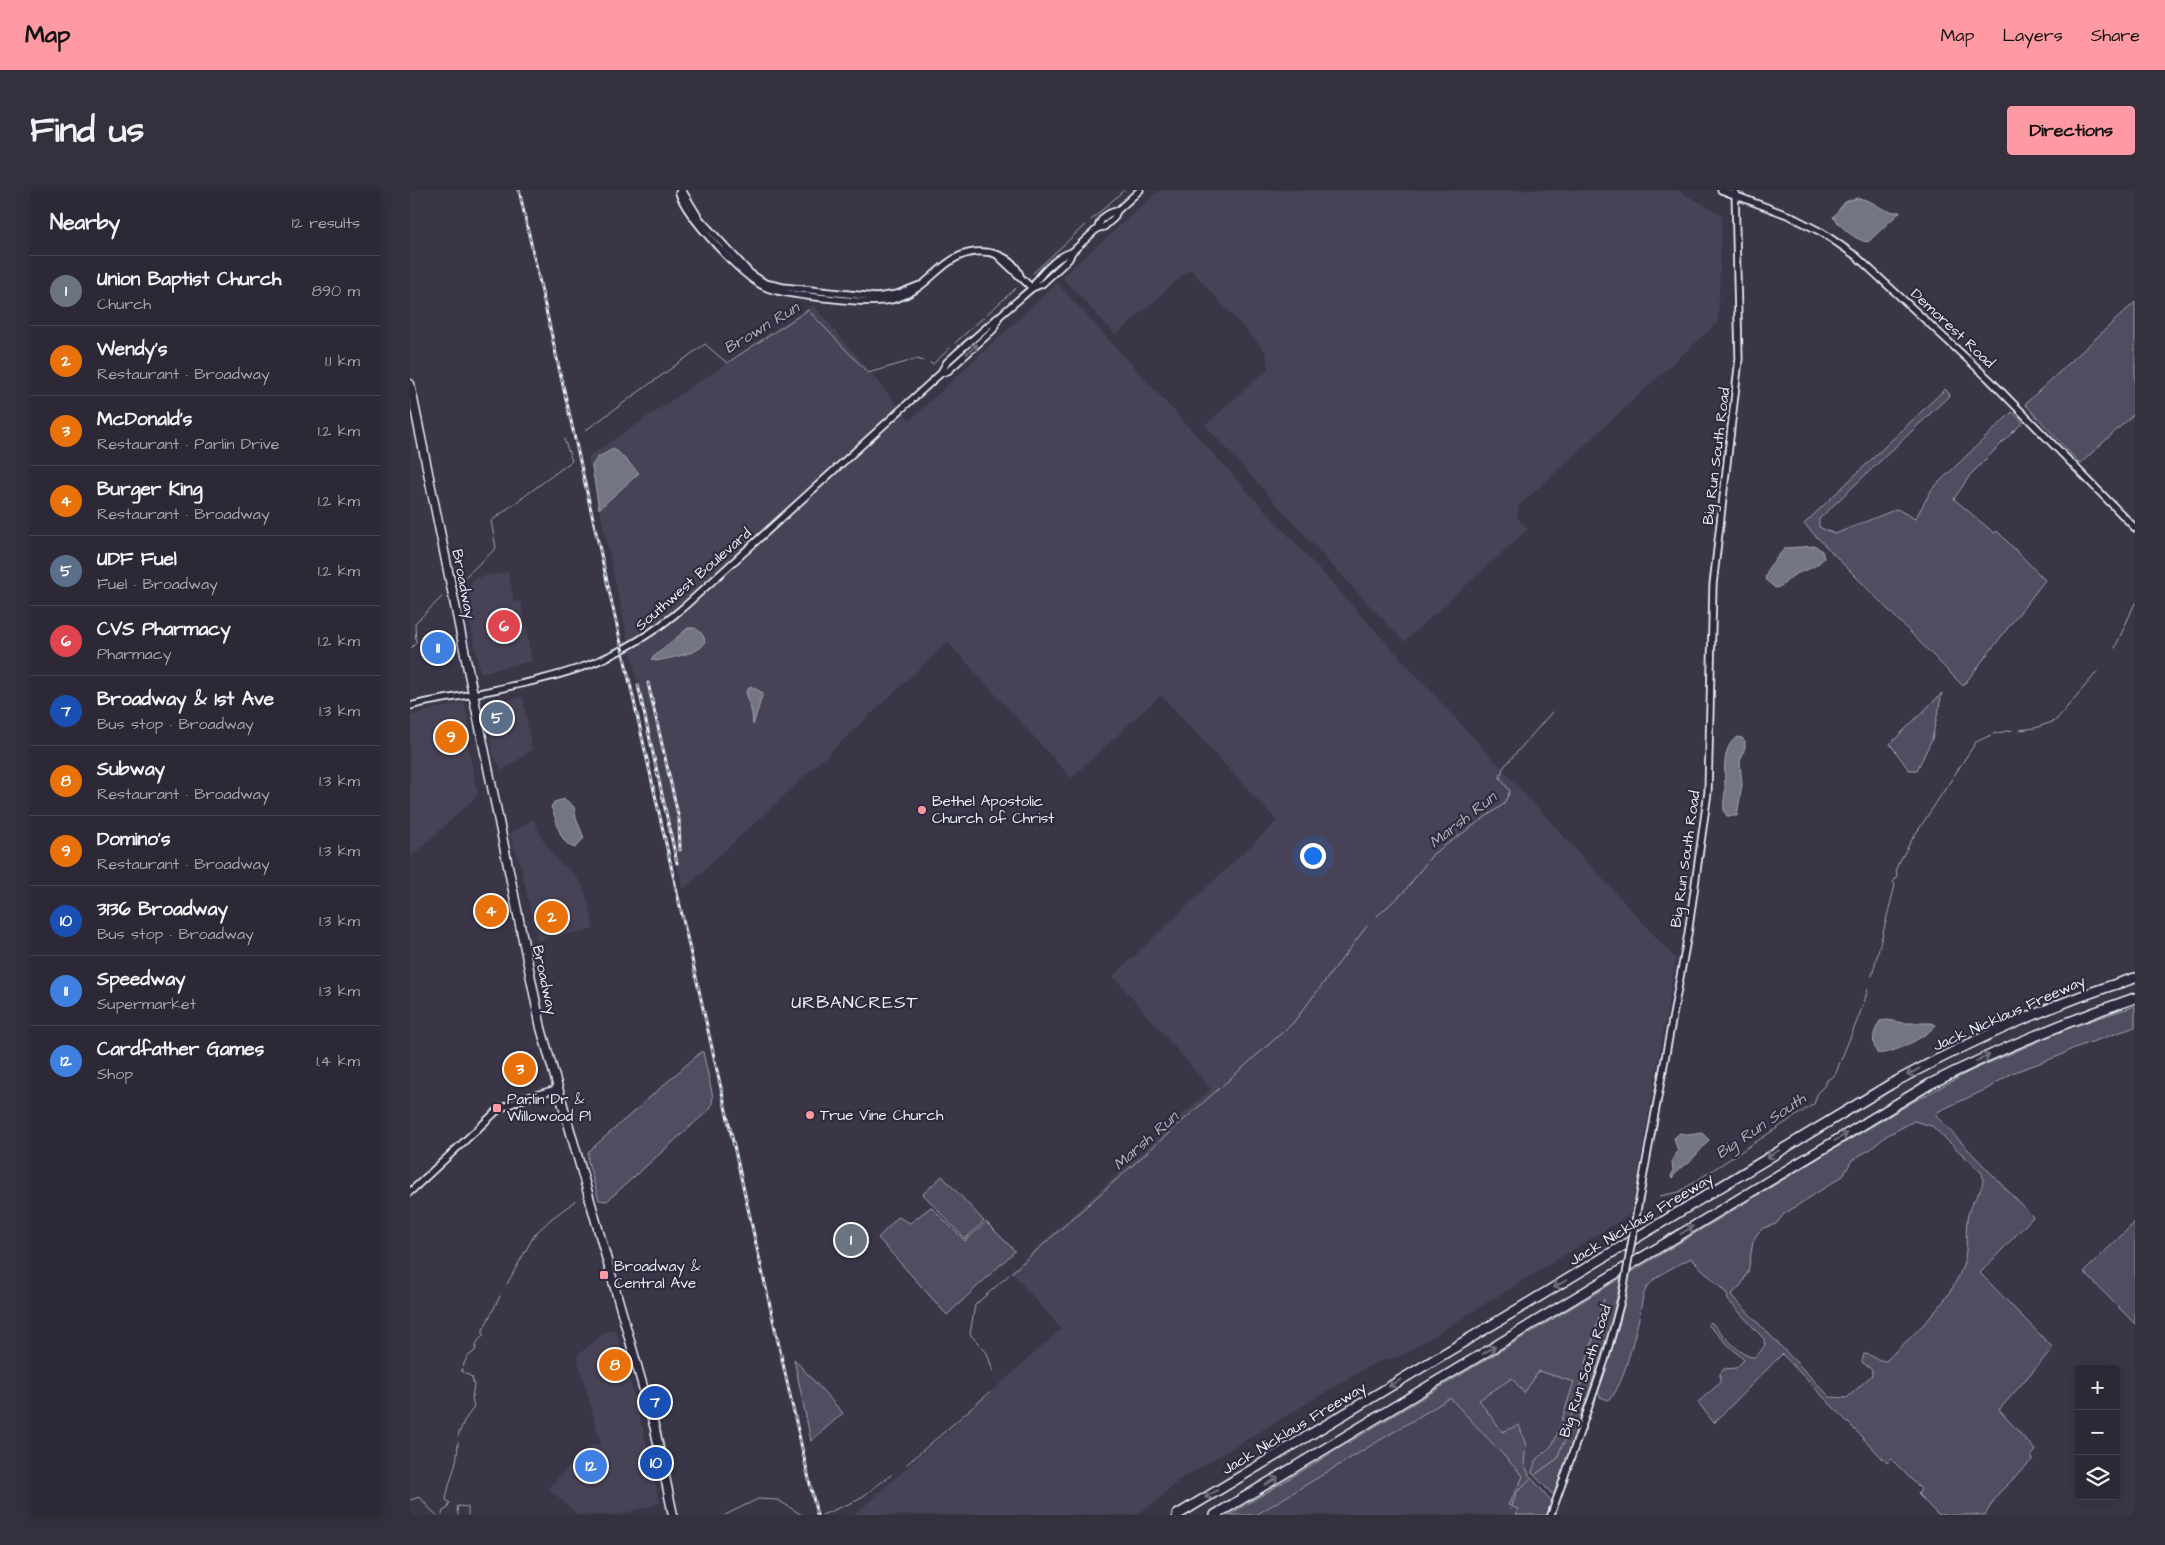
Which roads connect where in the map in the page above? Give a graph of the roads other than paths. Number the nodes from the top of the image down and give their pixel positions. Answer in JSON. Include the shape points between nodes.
{"nodes":[{"id":1,"x":681,"y":190,"type":"edge"},
{"id":2,"x":1140,"y":190,"type":"edge"},
{"id":3,"x":1721,"y":190,"type":"edge"},
{"id":4,"x":1735,"y":193,"type":"edge"},
{"id":5,"x":1032,"y":288,"type":"junction"},
{"id":6,"x":410,"y":384,"type":"edge"},
{"id":7,"x":2135,"y":528,"type":"edge"},
{"id":8,"x":472,"y":694,"type":"junction"},
{"id":9,"x":410,"y":706,"type":"edge"},
{"id":10,"x":2135,"y":978,"type":"edge"},
{"id":11,"x":2135,"y":998,"type":"edge"},
{"id":12,"x":557,"y":1089,"type":"junction"},
{"id":13,"x":410,"y":1192,"type":"edge"},
{"id":14,"x":673,"y":1515,"type":"edge"},
{"id":15,"x":1177,"y":1515,"type":"edge"},
{"id":16,"x":1215,"y":1515,"type":"edge"},
{"id":17,"x":1551,"y":1515,"type":"edge"}],
"edges":[{"from":1,"to":5,"type":"street","via":[[699,218],[750,273],[766,283],[876,297],[898,294],[922,285],[959,256],[987,252],[997,255]]},
{"from":2,"to":5,"type":"street","name":"Southwest Boulevard","via":[[1042,284]]},
{"from":3,"to":4,"type":"street","name":"Demorest Road"},
{"from":4,"to":7,"type":"street","name":"Demorest Road","via":[[1823,233],[1856,256],[1989,379]]},
{"from":4,"to":17,"type":"street","name":"Big Run South Road","bridge":true,"via":[[1739,359],[1713,586],[1708,792],[1695,894],[1622,1297],[1605,1360]]},
{"from":5,"to":8,"type":"street","name":"Southwest Boulevard","via":[[952,357],[940,374],[702,591],[655,630],[616,654],[566,674]]},
{"from":6,"to":8,"type":"main road","name":"Broadway"},
{"from":8,"to":9,"type":"street","name":"Southwest Boulevard"},
{"from":8,"to":12,"type":"main road","name":"Broadway","via":[[533,991]]},
{"from":10,"to":15,"type":"highway","name":"Jack Nicklaus Freeway","one_way":true,"via":[[2008,1025],[1892,1084]]},
{"from":16,"to":11,"type":"highway","name":"Jack Nicklaus Freeway","one_way":true,"via":[[1930,1084],[2067,1022]]},
{"from":12,"to":13,"type":"street","via":[[499,1109]]},
{"from":12,"to":14,"type":"main road","name":"Broadway","via":[[655,1429]]}]}
